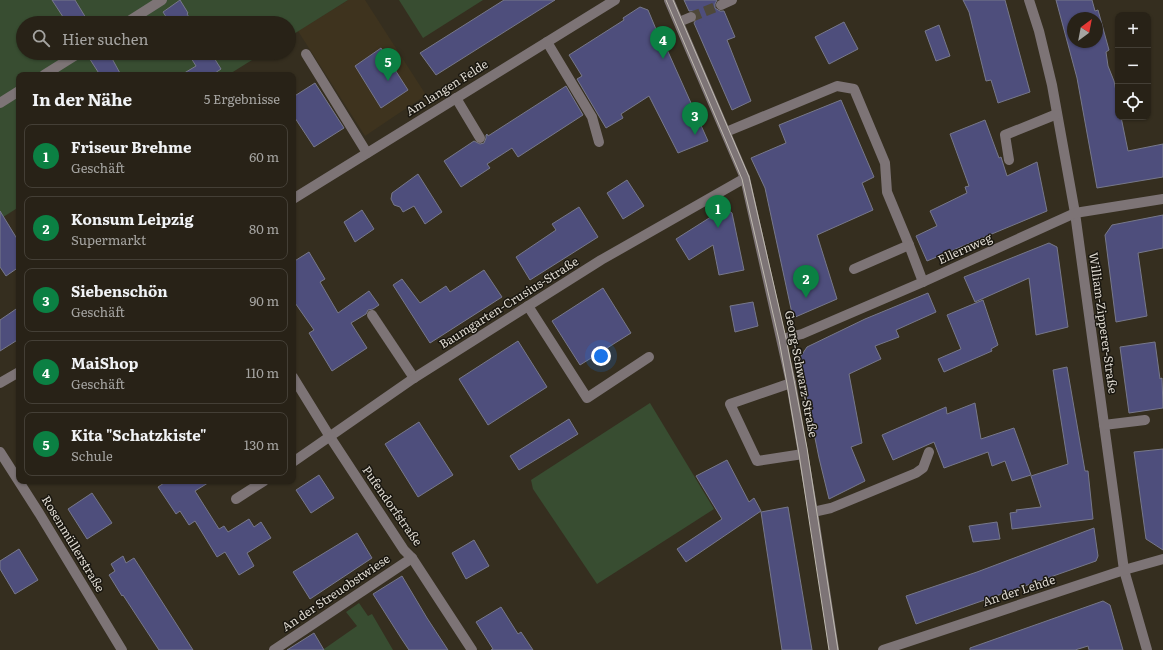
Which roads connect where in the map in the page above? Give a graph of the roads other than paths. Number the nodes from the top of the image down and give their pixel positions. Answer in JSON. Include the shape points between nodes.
{"nodes":[{"id":1,"x":162,"y":0,"type":"edge"},
{"id":2,"x":615,"y":0,"type":"edge"},
{"id":3,"x":669,"y":0,"type":"edge"},
{"id":4,"x":732,"y":0,"type":"edge"},
{"id":5,"x":1029,"y":0,"type":"edge"},
{"id":6,"x":722,"y":5,"type":"tunnel mouth"},
{"id":7,"x":137,"y":16,"type":"edge"},
{"id":8,"x":691,"y":17,"type":"tunnel mouth"},
{"id":9,"x":679,"y":22,"type":"junction"},
{"id":10,"x":547,"y":42,"type":"junction"},
{"id":11,"x":306,"y":54,"type":"dead end"},
{"id":12,"x":68,"y":60,"type":"edge"},
{"id":13,"x":49,"y":72,"type":"edge"},
{"id":14,"x":16,"y":93,"type":"edge"},
{"id":15,"x":456,"y":98,"type":"junction"},
{"id":16,"x":0,"y":103,"type":"edge"},
{"id":17,"x":1058,"y":114,"type":"junction"},
{"id":18,"x":726,"y":132,"type":"junction"},
{"id":19,"x":480,"y":138,"type":"dead end"},
{"id":20,"x":598,"y":142,"type":"dead end"},
{"id":21,"x":367,"y":153,"type":"junction"},
{"id":22,"x":1008,"y":160,"type":"dead end"},
{"id":23,"x":745,"y":178,"type":"junction"},
{"id":24,"x":296,"y":197,"type":"edge"},
{"id":25,"x":1163,"y":199,"type":"edge"},
{"id":26,"x":1075,"y":213,"type":"junction"},
{"id":27,"x":909,"y":245,"type":"junction"},
{"id":28,"x":854,"y":269,"type":"dead end"},
{"id":29,"x":923,"y":282,"type":"junction"},
{"id":30,"x":528,"y":306,"type":"junction"},
{"id":31,"x":372,"y":315,"type":"dead end"},
{"id":32,"x":782,"y":339,"type":"junction"},
{"id":33,"x":649,"y":357,"type":"dead end"},
{"id":34,"x":16,"y":374,"type":"edge"},
{"id":35,"x":414,"y":378,"type":"junction"},
{"id":36,"x":296,"y":382,"type":"edge"},
{"id":37,"x":791,"y":383,"type":"junction"},
{"id":38,"x":0,"y":384,"type":"edge"},
{"id":39,"x":1145,"y":420,"type":"dead end"},
{"id":40,"x":1104,"y":425,"type":"junction"},
{"id":41,"x":330,"y":437,"type":"junction"},
{"id":42,"x":0,"y":452,"type":"edge"},
{"id":43,"x":929,"y":452,"type":"dead end"},
{"id":44,"x":803,"y":454,"type":"junction"},
{"id":45,"x":296,"y":460,"type":"edge"},
{"id":46,"x":16,"y":477,"type":"edge"},
{"id":47,"x":20,"y":484,"type":"edge"},
{"id":48,"x":260,"y":484,"type":"edge"},
{"id":49,"x":236,"y":500,"type":"dead end"},
{"id":50,"x":813,"y":512,"type":"junction"},
{"id":51,"x":412,"y":558,"type":"junction"},
{"id":52,"x":1163,"y":559,"type":"edge"},
{"id":53,"x":1124,"y":570,"type":"junction"},
{"id":54,"x":122,"y":650,"type":"edge"},
{"id":55,"x":274,"y":650,"type":"edge"},
{"id":56,"x":472,"y":650,"type":"edge"},
{"id":57,"x":834,"y":650,"type":"edge"},
{"id":58,"x":883,"y":650,"type":"edge"},
{"id":59,"x":1147,"y":650,"type":"edge"}],
"edges":[{"from":1,"to":7,"type":"street"},
{"from":2,"to":10,"type":"street","name":"Am langen Felde"},
{"from":3,"to":9,"type":"street","name":"Georg-Schwarz-Straße"},
{"from":4,"to":6,"type":"street"},
{"from":5,"to":17,"type":"street","name":"William-Zipperer-Straße"},
{"from":8,"to":9,"type":"street"},
{"from":9,"to":18,"type":"street","name":"Georg-Schwarz-Straße"},
{"from":10,"to":15,"type":"street","name":"Am langen Felde"},
{"from":10,"to":20,"type":"street","via":[[592,117]]},
{"from":11,"to":21,"type":"street"},
{"from":12,"to":13,"type":"street"},
{"from":14,"to":16,"type":"street"},
{"from":15,"to":19,"type":"street"},
{"from":15,"to":21,"type":"street","name":"Am langen Felde"},
{"from":17,"to":22,"type":"street","via":[[1005,135]]},
{"from":17,"to":26,"type":"street","name":"William-Zipperer-Straße"},
{"from":18,"to":23,"type":"street","name":"Georg-Schwarz-Straße"},
{"from":18,"to":27,"type":"street","via":[[837,86],[854,89],[886,163],[887,192]]},
{"from":21,"to":24,"type":"street","name":"Am langen Felde"},
{"from":23,"to":30,"type":"street","name":"Baumgarten-Crusius-Straße","via":[[601,260]]},
{"from":23,"to":32,"type":"street","name":"Georg-Schwarz-Straße"},
{"from":25,"to":26,"type":"street","name":"Ellernweg"},
{"from":26,"to":29,"type":"street","name":"Ellernweg"},
{"from":26,"to":40,"type":"street","name":"William-Zipperer-Straße"},
{"from":27,"to":28,"type":"street"},
{"from":27,"to":29,"type":"street"},
{"from":29,"to":32,"type":"street","name":"Ellernweg","via":[[802,334]]},
{"from":30,"to":33,"type":"street","via":[[586,398]]},
{"from":30,"to":35,"type":"street","name":"Baumgarten-Crusius-Straße"},
{"from":31,"to":35,"type":"street"},
{"from":32,"to":37,"type":"street","name":"Georg-Schwarz-Straße"},
{"from":34,"to":38,"type":"street"},
{"from":35,"to":41,"type":"street","name":"Baumgarten-Crusius-Straße"},
{"from":36,"to":41,"type":"street","name":"Pufendorfstraße"},
{"from":37,"to":44,"type":"street","name":"Georg-Schwarz-Straße"},
{"from":37,"to":44,"type":"street","via":[[730,404],[756,461]]},
{"from":39,"to":40,"type":"street"},
{"from":40,"to":53,"type":"street","name":"William-Zipperer-Straße"},
{"from":41,"to":45,"type":"street","name":"Baumgarten-Crusius-Straße"},
{"from":41,"to":51,"type":"street","name":"Pufendorfstraße","via":[[404,550]]},
{"from":42,"to":46,"type":"street","name":"Rosenmüllerstraße"},
{"from":43,"to":50,"type":"street","via":[[923,468],[916,473],[831,508]]},
{"from":44,"to":50,"type":"street","name":"Georg-Schwarz-Straße"},
{"from":47,"to":54,"type":"street","name":"Rosenmüllerstraße"},
{"from":48,"to":49,"type":"street"},
{"from":50,"to":57,"type":"street","name":"Georg-Schwarz-Straße"},
{"from":51,"to":55,"type":"street","name":"An der Streuobstwiese"},
{"from":51,"to":56,"type":"street","name":"Pufendorfstraße"},
{"from":52,"to":53,"type":"street","name":"An der Lehde"},
{"from":53,"to":58,"type":"street","name":"An der Lehde"},
{"from":53,"to":59,"type":"street","name":"William-Zipperer-Straße"}]}
